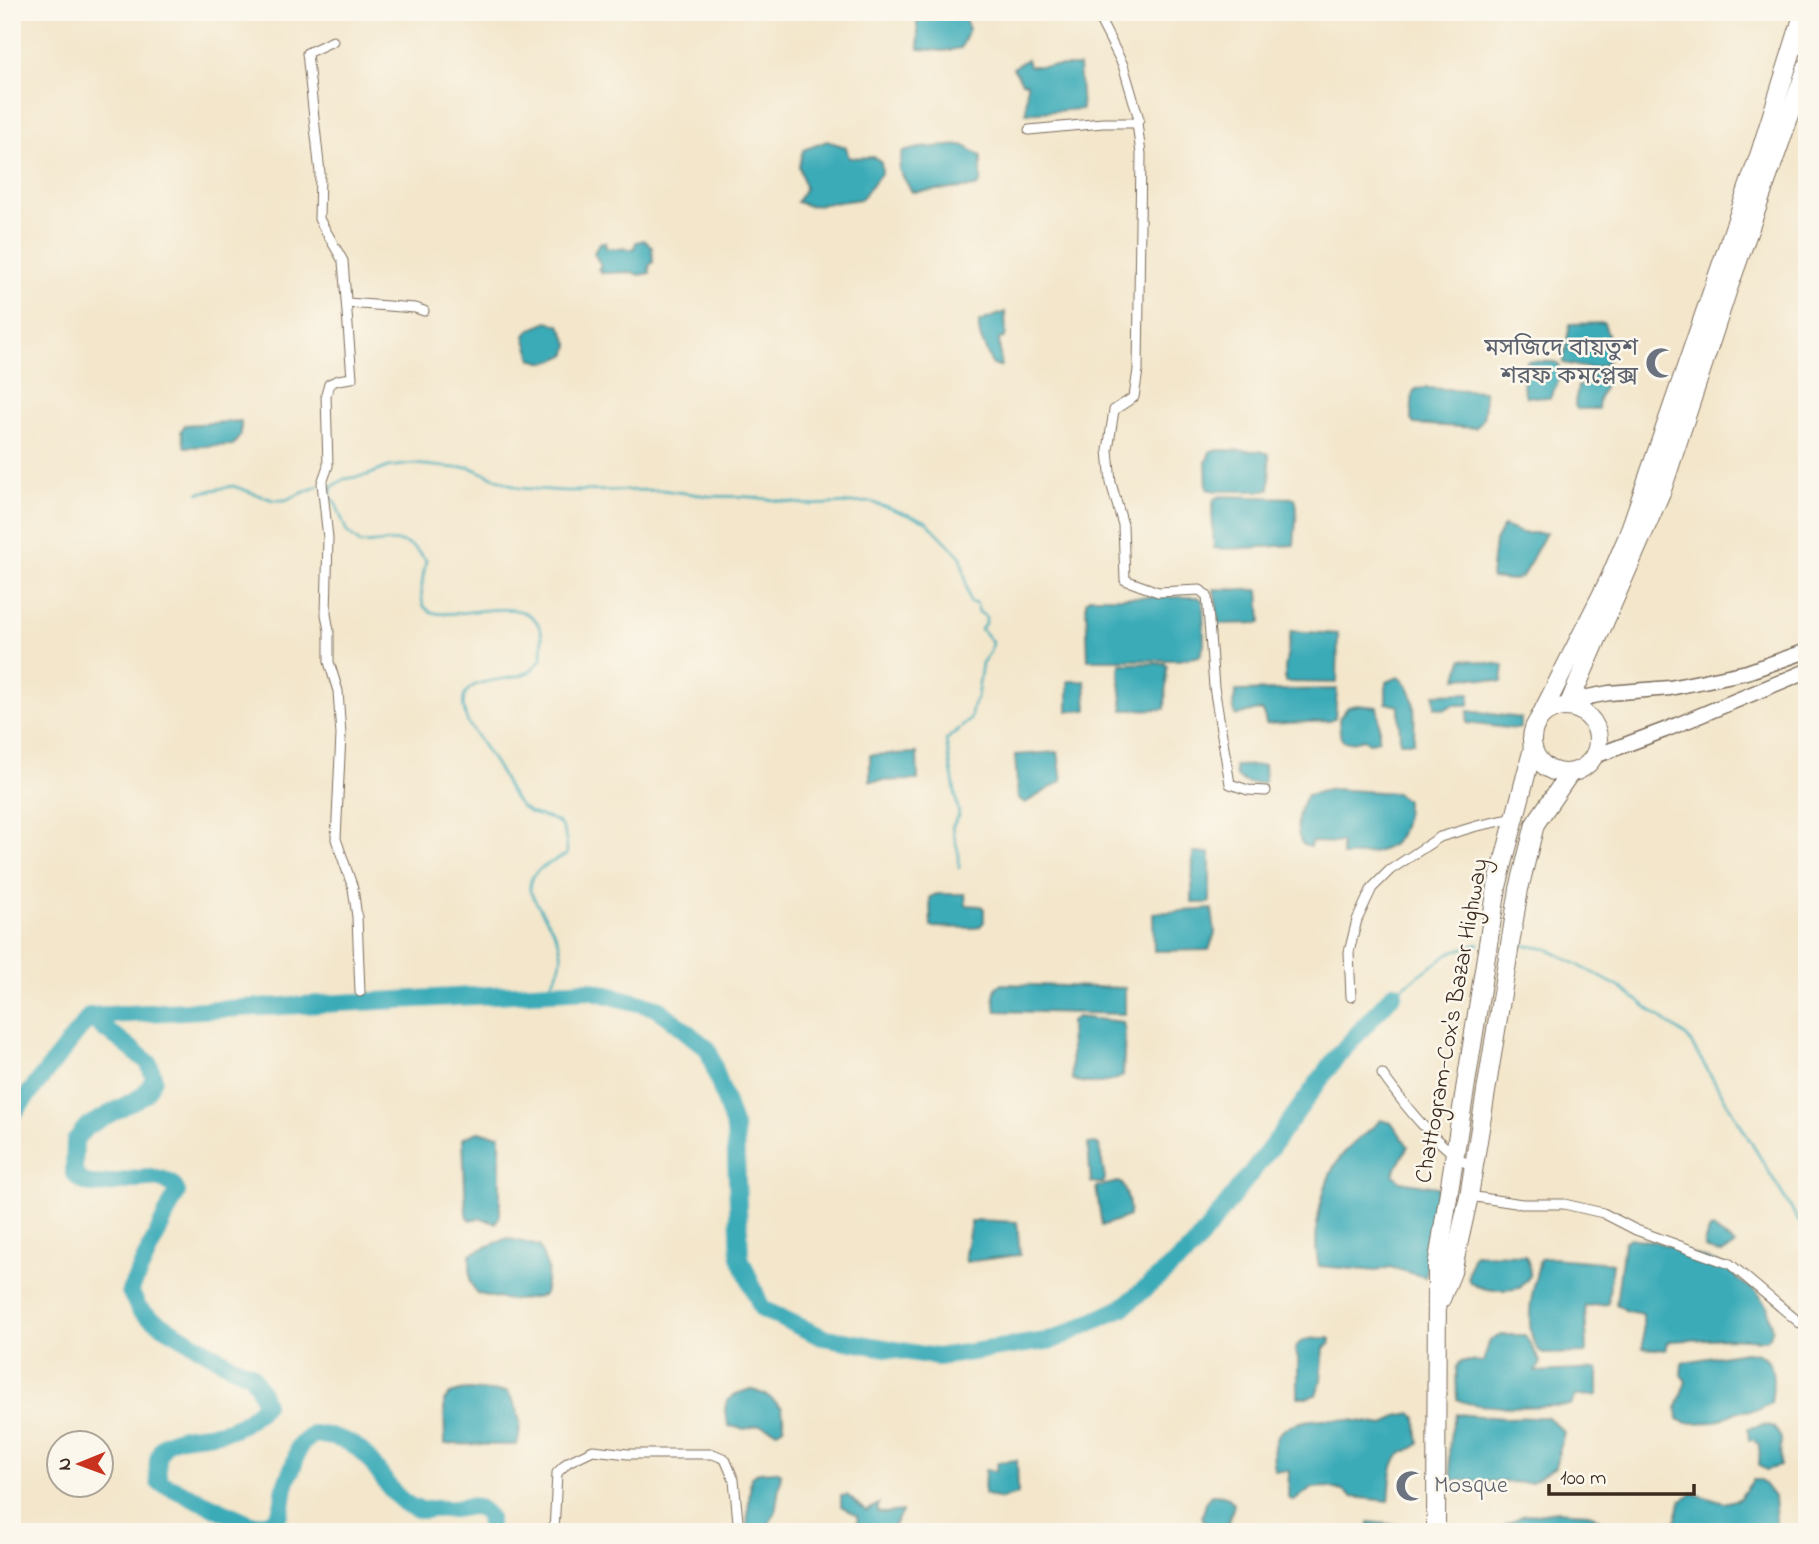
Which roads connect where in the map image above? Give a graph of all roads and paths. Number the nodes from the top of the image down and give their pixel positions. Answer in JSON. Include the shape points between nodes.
{"nodes":[{"id":1,"x":1096,"y":12,"type":"edge"},
{"id":2,"x":1804,"y":12,"type":"edge"},
{"id":3,"x":333,"y":41,"type":"dead end"},
{"id":4,"x":1807,"y":67,"type":"edge"},
{"id":5,"x":1137,"y":123,"type":"junction"},
{"id":6,"x":1028,"y":130,"type":"dead end"},
{"id":7,"x":347,"y":303,"type":"junction"},
{"id":8,"x":424,"y":311,"type":"dead end"},
{"id":9,"x":1807,"y":651,"type":"edge"},
{"id":10,"x":1807,"y":671,"type":"edge"},
{"id":11,"x":1572,"y":707,"type":"junction"},
{"id":12,"x":1538,"y":721,"type":"junction"},
{"id":13,"x":1533,"y":748,"type":"junction"},
{"id":14,"x":1594,"y":756,"type":"junction"},
{"id":15,"x":1570,"y":773,"type":"junction"},
{"id":16,"x":1266,"y":791,"type":"dead end"},
{"id":17,"x":1515,"y":818,"type":"junction"},
{"id":18,"x":360,"y":992,"type":"dead end"},
{"id":19,"x":1351,"y":998,"type":"dead end"},
{"id":20,"x":1382,"y":1074,"type":"dead end"},
{"id":21,"x":1454,"y":1156,"type":"junction"},
{"id":22,"x":1473,"y":1168,"type":"junction"},
{"id":23,"x":1469,"y":1196,"type":"junction"},
{"id":24,"x":1439,"y":1306,"type":"junction"},
{"id":25,"x":1807,"y":1329,"type":"edge"},
{"id":26,"x":554,"y":1532,"type":"edge"},
{"id":27,"x":739,"y":1532,"type":"edge"},
{"id":28,"x":1436,"y":1532,"type":"edge"}],
"edges":[{"from":1,"to":5,"type":"street","via":[[1123,65]]},
{"from":2,"to":12,"type":"highway","via":[[1628,538]]},
{"from":3,"to":7,"type":"street","via":[[307,53],[320,173],[319,219],[343,261]]},
{"from":4,"to":11,"type":"highway","via":[[1662,490]]},
{"from":5,"to":6,"type":"street"},
{"from":5,"to":16,"type":"street","via":[[1141,154],[1138,370],[1134,397],[1114,410],[1108,450],[1111,483],[1123,525],[1125,580],[1158,592],[1200,590],[1207,596],[1214,687],[1230,784]]},
{"from":7,"to":8,"type":"street"},
{"from":7,"to":18,"type":"street","via":[[352,378],[329,384],[328,466],[322,482],[328,538],[329,662],[338,691],[341,735],[336,839],[353,888]]},
{"from":9,"to":11,"type":"main road","via":[[1747,672],[1670,688],[1588,697]]},
{"from":10,"to":14,"type":"main road"},
{"from":11,"to":12,"type":"highway","via":[[1553,709]]},
{"from":11,"to":14,"type":"highway","via":[[1595,726]]},
{"from":12,"to":13,"type":"highway"},
{"from":13,"to":15,"type":"highway","via":[[1550,769]]},
{"from":13,"to":17,"type":"highway","name":"Chattogram-Cox's Bazar Highway"},
{"from":14,"to":15,"type":"highway"},
{"from":15,"to":22,"type":"highway","name":"Chattogram-Cox's Bazar Highway","via":[[1535,824],[1519,889]]},
{"from":17,"to":19,"type":"street","via":[[1440,837],[1390,870],[1372,888],[1349,952]]},
{"from":17,"to":21,"type":"highway","name":"Chattogram-Cox's Bazar Highway","via":[[1497,887]]},
{"from":20,"to":21,"type":"street","via":[[1428,1132]]},
{"from":21,"to":22,"type":"street"},
{"from":21,"to":24,"type":"highway","name":"Chattogram-Cox's Bazar Highway","via":[[1437,1267]]},
{"from":22,"to":23,"type":"highway","name":"Chattogram-Cox's Bazar Highway"},
{"from":23,"to":24,"type":"highway","name":"Chattogram-Cox's Bazar Highway","via":[[1452,1272]]},
{"from":23,"to":25,"type":"street","via":[[1522,1204],[1564,1204],[1603,1213],[1730,1264]]},
{"from":24,"to":28,"type":"highway","name":"Chattogram-Cox's Bazar Highway"},
{"from":26,"to":27,"type":"street","via":[[557,1473],[593,1450],[713,1454],[725,1459],[734,1480]]}]}
